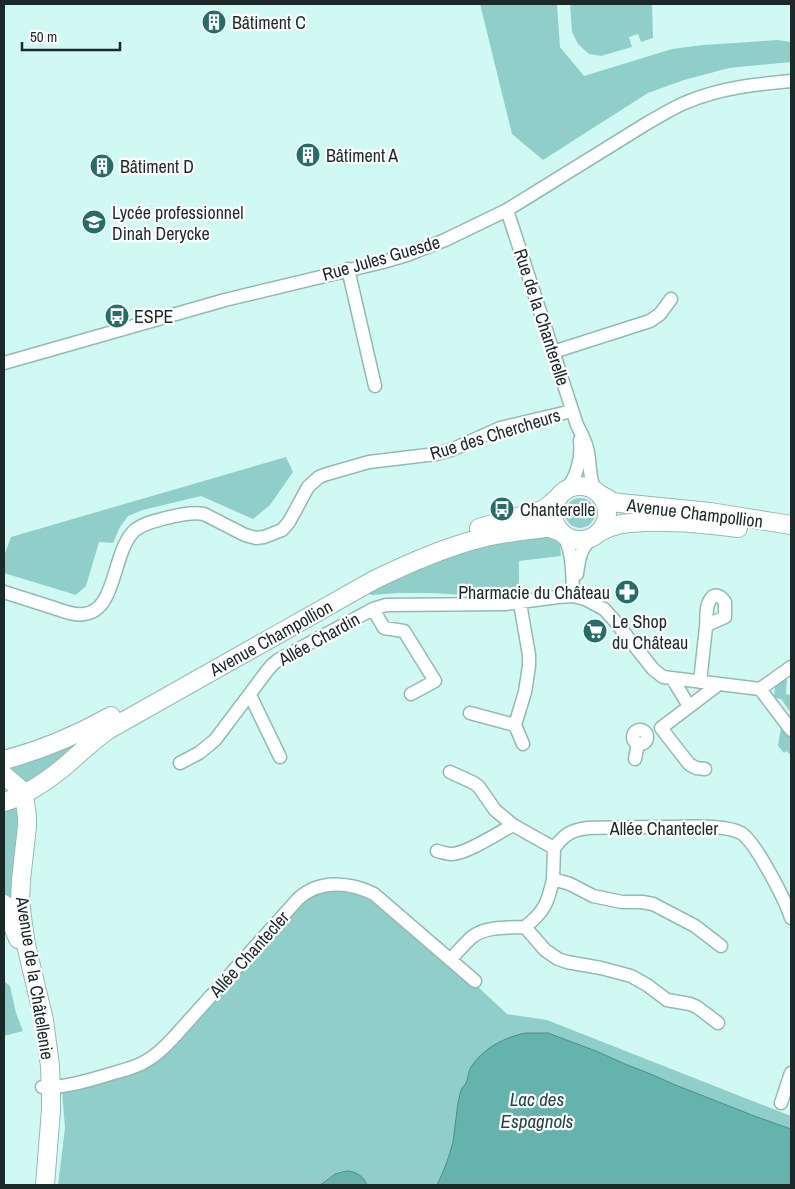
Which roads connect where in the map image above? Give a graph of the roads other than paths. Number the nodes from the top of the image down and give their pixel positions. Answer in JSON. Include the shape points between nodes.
{"nodes":[{"id":1,"x":791,"y":81,"type":"edge"},
{"id":2,"x":507,"y":210,"type":"junction"},
{"id":3,"x":348,"y":269,"type":"junction"},
{"id":4,"x":670,"y":299,"type":"dead end"},
{"id":5,"x":553,"y":352,"type":"junction"},
{"id":6,"x":4,"y":363,"type":"edge"},
{"id":7,"x":375,"y":386,"type":"dead end"},
{"id":8,"x":572,"y":410,"type":"junction"},
{"id":9,"x":577,"y":425,"type":"junction"},
{"id":10,"x":598,"y":493,"type":"junction"},
{"id":11,"x":562,"y":494,"type":"junction"},
{"id":12,"x":791,"y":525,"type":"edge"},
{"id":13,"x":562,"y":533,"type":"junction"},
{"id":14,"x":596,"y":535,"type":"junction"},
{"id":15,"x":791,"y":536,"type":"edge"},
{"id":16,"x":4,"y":592,"type":"edge"},
{"id":17,"x":573,"y":596,"type":"junction"},
{"id":18,"x":520,"y":603,"type":"junction"},
{"id":19,"x":373,"y":609,"type":"junction"},
{"id":20,"x":707,"y":625,"type":"dead end"},
{"id":21,"x":791,"y":666,"type":"edge"},
{"id":22,"x":672,"y":678,"type":"junction"},
{"id":23,"x":700,"y":682,"type":"junction"},
{"id":24,"x":719,"y":684,"type":"junction"},
{"id":25,"x":760,"y":689,"type":"junction"},
{"id":26,"x":410,"y":694,"type":"dead end"},
{"id":27,"x":250,"y":695,"type":"junction"},
{"id":28,"x":689,"y":706,"type":"junction"},
{"id":29,"x":470,"y":713,"type":"dead end"},
{"id":30,"x":515,"y":725,"type":"junction"},
{"id":31,"x":661,"y":728,"type":"junction"},
{"id":32,"x":791,"y":730,"type":"edge"},
{"id":33,"x":523,"y":744,"type":"dead end"},
{"id":34,"x":280,"y":757,"type":"dead end"},
{"id":35,"x":635,"y":759,"type":"dead end"},
{"id":36,"x":4,"y":760,"type":"edge"},
{"id":37,"x":180,"y":763,"type":"dead end"},
{"id":38,"x":705,"y":769,"type":"dead end"},
{"id":39,"x":450,"y":772,"type":"dead end"},
{"id":40,"x":4,"y":775,"type":"edge"},
{"id":41,"x":22,"y":795,"type":"junction"},
{"id":42,"x":4,"y":802,"type":"edge"},
{"id":43,"x":514,"y":825,"type":"junction"},
{"id":44,"x":554,"y":848,"type":"junction"},
{"id":45,"x":437,"y":851,"type":"dead end"},
{"id":46,"x":553,"y":879,"type":"junction"},
{"id":47,"x":4,"y":904,"type":"edge"},
{"id":48,"x":791,"y":918,"type":"edge"},
{"id":49,"x":525,"y":927,"type":"junction"},
{"id":50,"x":721,"y":946,"type":"dead end"},
{"id":51,"x":450,"y":960,"type":"junction"},
{"id":52,"x":475,"y":981,"type":"dead end"},
{"id":53,"x":718,"y":1023,"type":"dead end"},
{"id":54,"x":791,"y":1073,"type":"edge"},
{"id":55,"x":47,"y":1087,"type":"junction"},
{"id":56,"x":781,"y":1103,"type":"dead end"},
{"id":57,"x":45,"y":1185,"type":"edge"}],
"edges":[{"from":1,"to":2,"type":"street","name":"Rue Jules Guesde","via":[[724,90],[688,102],[649,122]]},
{"from":2,"to":3,"type":"street","name":"Rue Jules Guesde","via":[[429,247]]},
{"from":2,"to":5,"type":"street","name":"Rue de la Chanterelle"},
{"from":3,"to":6,"type":"street","name":"Rue Jules Guesde","via":[[225,300]]},
{"from":3,"to":7,"type":"street"},
{"from":4,"to":5,"type":"street","via":[[660,314],[650,321]]},
{"from":5,"to":8,"type":"street","name":"Rue de la Chanterelle"},
{"from":8,"to":9,"type":"street","name":"Rue de la Chanterelle"},
{"from":8,"to":16,"type":"street","name":"Rue des Chercheurs","via":[[500,428],[436,454],[369,462],[319,477],[308,487],[282,530],[264,537],[246,535],[196,512],[146,524],[128,539],[110,591],[93,612],[69,613]]},
{"from":9,"to":10,"type":"street","name":"Rue de la Chanterelle","via":[[587,447],[590,475]]},
{"from":9,"to":11,"type":"street","name":"Rue de la Chanterelle","via":[[580,447],[577,471]]},
{"from":10,"to":11,"type":"street","via":[[582,486]]},
{"from":10,"to":12,"type":"street","name":"Avenue Champollion","via":[[613,502],[710,512]]},
{"from":10,"to":14,"type":"street","via":[[608,515]]},
{"from":11,"to":13,"type":"street","via":[[553,515]]},
{"from":11,"to":36,"type":"street","name":"Avenue Champollion","via":[[542,510],[441,540],[374,568],[79,733]]},
{"from":13,"to":14,"type":"street","via":[[577,540]]},
{"from":13,"to":17,"type":"street","via":[[569,545]]},
{"from":13,"to":41,"type":"street","name":"Avenue Champollion","via":[[550,528],[480,538],[380,577],[108,730],[55,774]]},
{"from":14,"to":15,"type":"street","name":"Avenue Champollion","via":[[607,527],[620,524],[678,522]]},
{"from":14,"to":17,"type":"street","via":[[582,550]]},
{"from":17,"to":18,"type":"street","name":"Allée Chardin"},
{"from":17,"to":22,"type":"street","name":"Allée Chardin","via":[[604,609],[653,669],[663,677]]},
{"from":18,"to":19,"type":"street","name":"Allée Chardin","via":[[386,604]]},
{"from":18,"to":30,"type":"street","via":[[529,666]]},
{"from":19,"to":26,"type":"street","name":"Allée Chardin","via":[[384,628],[404,631],[435,681]]},
{"from":19,"to":27,"type":"street","name":"Allée Chardin","via":[[278,660]]},
{"from":20,"to":23,"type":"street"},
{"from":21,"to":25,"type":"street"},
{"from":22,"to":23,"type":"street","name":"Allée Chardin"},
{"from":22,"to":28,"type":"street"},
{"from":23,"to":24,"type":"street","name":"Allée Chardin"},
{"from":24,"to":25,"type":"street","name":"Allée Chardin"},
{"from":24,"to":28,"type":"street"},
{"from":25,"to":32,"type":"street"},
{"from":27,"to":34,"type":"street"},
{"from":27,"to":37,"type":"street","name":"Allée Chardin","via":[[215,740]]},
{"from":28,"to":31,"type":"street"},
{"from":29,"to":30,"type":"street"},
{"from":30,"to":33,"type":"street"},
{"from":31,"to":35,"type":"street","via":[[642,740]]},
{"from":31,"to":38,"type":"street","via":[[688,764]]},
{"from":39,"to":43,"type":"street","via":[[479,787],[495,810]]},
{"from":40,"to":41,"type":"street"},
{"from":41,"to":42,"type":"street","name":"Avenue Champollion"},
{"from":41,"to":55,"type":"street","name":"Avenue de la Châtellenie","via":[[27,826],[20,901],[44,1020]]},
{"from":43,"to":44,"type":"street"},
{"from":43,"to":45,"type":"street","via":[[458,853]]},
{"from":44,"to":46,"type":"street"},
{"from":44,"to":48,"type":"street","name":"Allée Chantecler","via":[[567,834],[588,828],[732,829],[746,836],[754,846]]},
{"from":46,"to":49,"type":"street","via":[[543,909]]},
{"from":46,"to":50,"type":"street","via":[[594,896],[660,907]]},
{"from":47,"to":55,"type":"street","name":"Avenue de la Châtellenie","via":[[16,931],[26,972]]},
{"from":49,"to":51,"type":"street","via":[[478,933]]},
{"from":49,"to":53,"type":"street","via":[[545,950],[558,959],[632,976],[667,1000],[690,1004]]},
{"from":51,"to":52,"type":"street","name":"Allée Chantecler"},
{"from":51,"to":55,"type":"street","name":"Allée Chantecler","via":[[374,894],[345,884],[318,887],[298,899],[154,1056],[129,1069]]},
{"from":54,"to":56,"type":"street"},
{"from":55,"to":57,"type":"street","name":"Avenue de la Châtellenie","via":[[51,1110]]}]}
